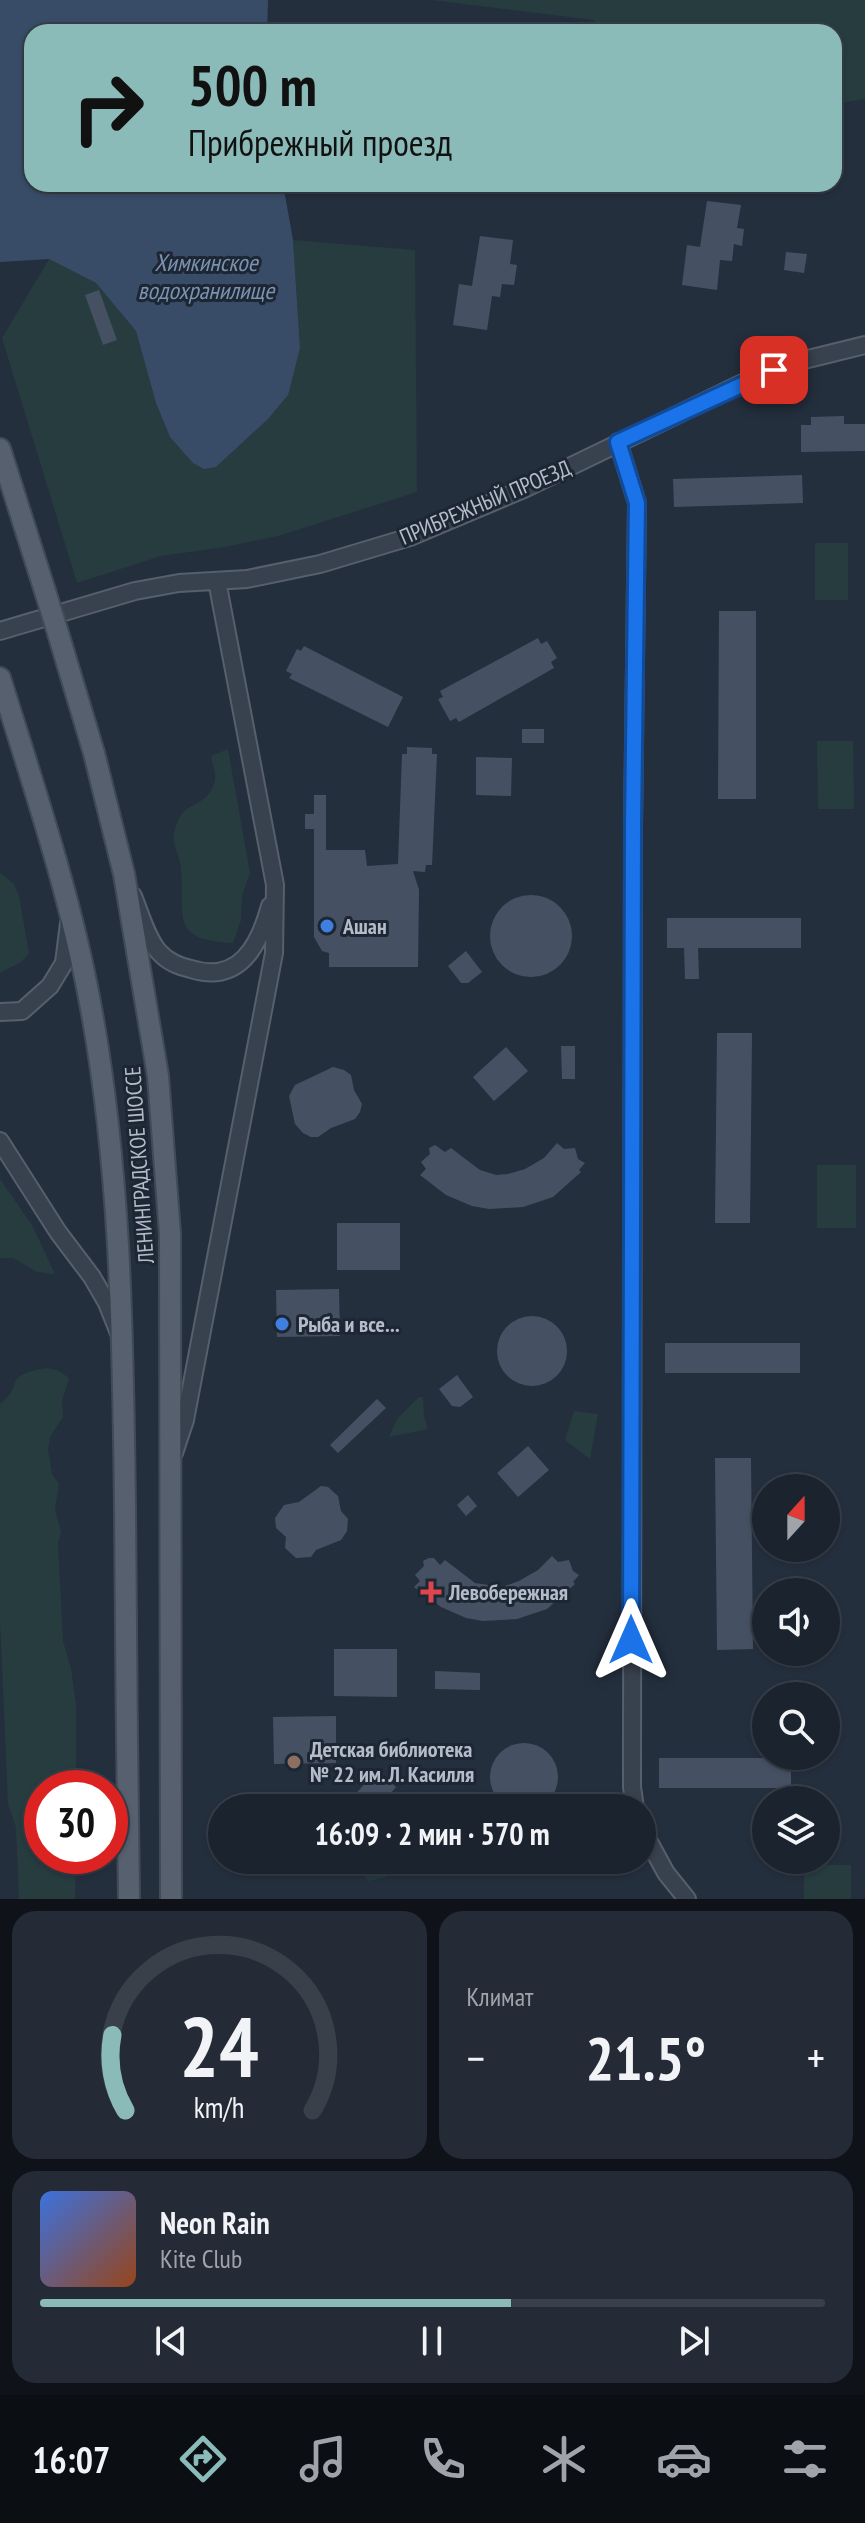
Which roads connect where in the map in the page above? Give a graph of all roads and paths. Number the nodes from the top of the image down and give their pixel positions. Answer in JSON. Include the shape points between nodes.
{"nodes":[{"id":1,"x":865,"y":345,"type":"edge"},
{"id":2,"x":618,"y":442,"type":"junction"},
{"id":3,"x":0,"y":449,"type":"edge"},
{"id":4,"x":217,"y":581,"type":"junction"},
{"id":5,"x":0,"y":631,"type":"edge"},
{"id":6,"x":0,"y":678,"type":"edge"},
{"id":7,"x":124,"y":874,"type":"junction"},
{"id":8,"x":275,"y":885,"type":"junction"},
{"id":9,"x":70,"y":914,"type":"junction"},
{"id":10,"x":0,"y":1012,"type":"edge"},
{"id":11,"x":0,"y":1141,"type":"edge"},
{"id":12,"x":121,"y":1338,"type":"junction"},
{"id":13,"x":170,"y":1466,"type":"junction"},
{"id":14,"x":634,"y":1794,"type":"edge"},
{"id":15,"x":656,"y":1855,"type":"edge"},
{"id":16,"x":129,"y":1899,"type":"edge"},
{"id":17,"x":171,"y":1899,"type":"edge"},
{"id":18,"x":687,"y":1899,"type":"edge"}],
"edges":[{"from":1,"to":2,"type":"street","name":"ПРИБРЕЖНЫЙ ПРОЕЗД","via":[[753,378]]},
{"from":2,"to":4,"type":"street","name":"ПРИБРЕЖНЫЙ ПРОЕЗД","via":[[410,537],[320,564]]},
{"from":2,"to":14,"type":"street","via":[[637,503]]},
{"from":3,"to":7,"type":"main road","name":"ЛЕНИНГРАДСКОЕ ШОССЕ","bridge":true,"via":[[94,753]]},
{"from":4,"to":5,"type":"street","name":"ПРИБРЕЖНЫЙ ПРОЕЗД","via":[[135,591]]},
{"from":4,"to":8,"type":"street"},
{"from":6,"to":9,"type":"main road","name":"ЛЕНИНГРАДСКОЕ ШОССЕ"},
{"from":7,"to":8,"type":"street","via":[[156,950],[172,963],[202,973],[234,968],[251,953]]},
{"from":7,"to":13,"type":"main road","name":"ЛЕНИНГРАДСКОЕ ШОССЕ","via":[[158,1076],[170,1234]]},
{"from":8,"to":13,"type":"street","via":[[269,991],[185,1420]]},
{"from":9,"to":10,"type":"street","via":[[64,963],[50,986],[22,1011]]},
{"from":9,"to":12,"type":"main road","name":"ЛЕНИНГРАДСКОЕ ШОССЕ","via":[[105,1110]]},
{"from":11,"to":12,"type":"street","via":[[92,1277]]},
{"from":12,"to":16,"type":"main road","name":"ЛЕНИНГРАДСКОЕ ШОССЕ"},
{"from":13,"to":17,"type":"main road","name":"ЛЕНИНГРАДСКОЕ ШОССЕ"},
{"from":15,"to":18,"type":"street"}]}
